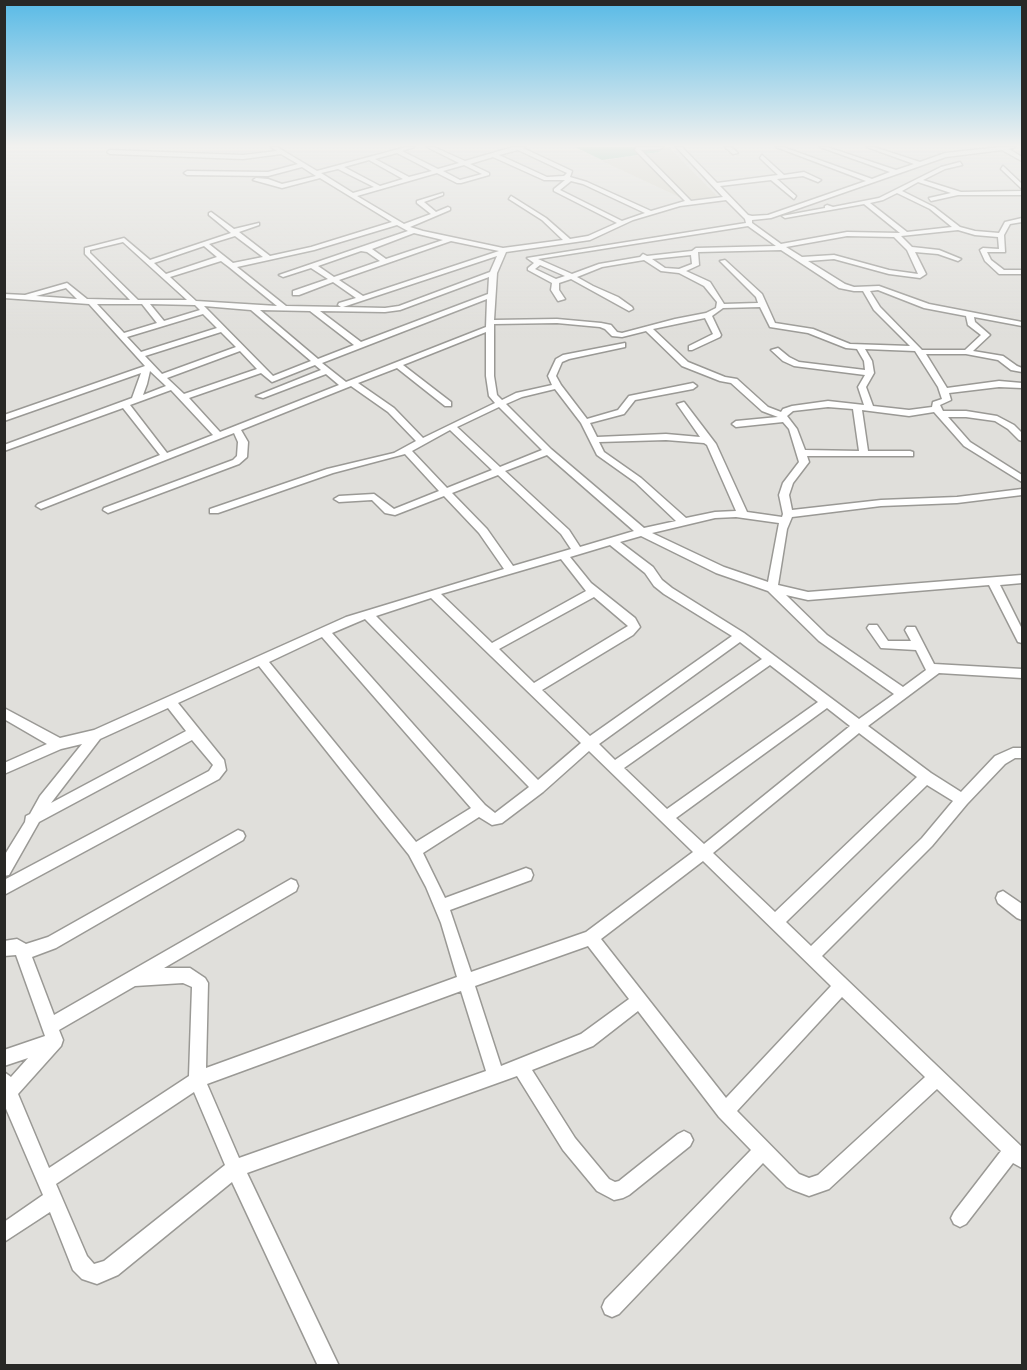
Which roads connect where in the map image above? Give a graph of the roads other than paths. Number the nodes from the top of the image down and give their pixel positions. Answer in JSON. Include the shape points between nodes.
{"nodes":[{"id":1,"x":378,"y":211,"type":"edge"},
{"id":2,"x":431,"y":211,"type":"edge"},
{"id":3,"x":442,"y":211,"type":"edge"},
{"id":4,"x":531,"y":211,"type":"edge"},
{"id":5,"x":597,"y":211,"type":"edge"},
{"id":6,"x":646,"y":211,"type":"edge"},
{"id":7,"x":658,"y":211,"type":"edge"},
{"id":8,"x":740,"y":211,"type":"edge"},
{"id":9,"x":786,"y":211,"type":"edge"},
{"id":10,"x":817,"y":211,"type":"edge"},
{"id":11,"x":876,"y":211,"type":"edge"},
{"id":12,"x":936,"y":211,"type":"edge"},
{"id":13,"x":651,"y":213,"type":"junction"},
{"id":14,"x":211,"y":214,"type":"dead end"},
{"id":15,"x":435,"y":214,"type":"junction"},
{"id":16,"x":769,"y":217,"type":"junction"},
{"id":17,"x":1023,"y":220,"type":"edge"},
{"id":18,"x":749,"y":221,"type":"junction"},
{"id":19,"x":621,"y":223,"type":"junction"},
{"id":20,"x":257,"y":224,"type":"dead end"},
{"id":21,"x":400,"y":225,"type":"junction"},
{"id":22,"x":958,"y":228,"type":"junction"},
{"id":23,"x":1005,"y":228,"type":"junction"},
{"id":24,"x":1023,"y":228,"type":"edge"},
{"id":25,"x":413,"y":231,"type":"junction"},
{"id":26,"x":236,"y":232,"type":"junction"},
{"id":27,"x":905,"y":233,"type":"junction"},
{"id":28,"x":896,"y":235,"type":"junction"},
{"id":29,"x":1001,"y":235,"type":"junction"},
{"id":30,"x":452,"y":239,"type":"junction"},
{"id":31,"x":568,"y":241,"type":"junction"},
{"id":32,"x":630,"y":242,"type":"junction"},
{"id":33,"x":206,"y":245,"type":"junction"},
{"id":34,"x":780,"y":247,"type":"junction"},
{"id":35,"x":517,"y":248,"type":"junction"},
{"id":36,"x":365,"y":249,"type":"junction"},
{"id":37,"x":910,"y":249,"type":"junction"},
{"id":38,"x":502,"y":252,"type":"junction"},
{"id":39,"x":694,"y":253,"type":"junction"},
{"id":40,"x":267,"y":257,"type":"junction"},
{"id":41,"x":222,"y":258,"type":"junction"},
{"id":42,"x":530,"y":258,"type":"junction"},
{"id":43,"x":644,"y":258,"type":"junction"},
{"id":44,"x":801,"y":259,"type":"junction"},
{"id":45,"x":958,"y":259,"type":"dead end"},
{"id":46,"x":723,"y":261,"type":"dead end"},
{"id":47,"x":150,"y":262,"type":"junction"},
{"id":48,"x":384,"y":262,"type":"junction"},
{"id":49,"x":538,"y":262,"type":"junction"},
{"id":50,"x":312,"y":265,"type":"junction"},
{"id":51,"x":231,"y":266,"type":"junction"},
{"id":52,"x":680,"y":271,"type":"junction"},
{"id":53,"x":1023,"y":272,"type":"edge"},
{"id":54,"x":493,"y":273,"type":"junction"},
{"id":55,"x":283,"y":275,"type":"dead end"},
{"id":56,"x":166,"y":276,"type":"junction"},
{"id":57,"x":571,"y":276,"type":"junction"},
{"id":58,"x":335,"y":280,"type":"junction"},
{"id":59,"x":556,"y":282,"type":"junction"},
{"id":60,"x":865,"y":289,"type":"junction"},
{"id":61,"x":296,"y":293,"type":"dead end"},
{"id":62,"x":490,"y":295,"type":"junction"},
{"id":63,"x":4,"y":296,"type":"edge"},
{"id":64,"x":24,"y":297,"type":"junction"},
{"id":65,"x":361,"y":298,"type":"junction"},
{"id":66,"x":561,"y":299,"type":"dead end"},
{"id":67,"x":88,"y":302,"type":"junction"},
{"id":68,"x":141,"y":303,"type":"junction"},
{"id":69,"x":196,"y":303,"type":"junction"},
{"id":70,"x":764,"y":305,"type":"junction"},
{"id":71,"x":721,"y":306,"type":"junction"},
{"id":72,"x":253,"y":308,"type":"junction"},
{"id":73,"x":311,"y":308,"type":"junction"},
{"id":74,"x":334,"y":308,"type":"junction"},
{"id":75,"x":285,"y":309,"type":"junction"},
{"id":76,"x":629,"y":309,"type":"dead end"},
{"id":77,"x":204,"y":311,"type":"junction"},
{"id":78,"x":708,"y":315,"type":"junction"},
{"id":79,"x":970,"y":316,"type":"junction"},
{"id":80,"x":162,"y":324,"type":"junction"},
{"id":81,"x":1023,"y":324,"type":"edge"},
{"id":82,"x":490,"y":325,"type":"junction"},
{"id":83,"x":222,"y":329,"type":"junction"},
{"id":84,"x":648,"y":329,"type":"junction"},
{"id":85,"x":123,"y":336,"type":"junction"},
{"id":86,"x":360,"y":345,"type":"junction"},
{"id":87,"x":622,"y":345,"type":"dead end"},
{"id":88,"x":859,"y":346,"type":"junction"},
{"id":89,"x":241,"y":348,"type":"junction"},
{"id":90,"x":692,"y":348,"type":"dead end"},
{"id":91,"x":775,"y":350,"type":"dead end"},
{"id":92,"x":918,"y":350,"type":"junction"},
{"id":93,"x":967,"y":352,"type":"junction"},
{"id":94,"x":141,"y":356,"type":"junction"},
{"id":95,"x":316,"y":362,"type":"junction"},
{"id":96,"x":398,"y":364,"type":"junction"},
{"id":97,"x":148,"y":368,"type":"junction"},
{"id":98,"x":262,"y":370,"type":"junction"},
{"id":99,"x":1023,"y":370,"type":"edge"},
{"id":100,"x":327,"y":371,"type":"junction"},
{"id":101,"x":870,"y":373,"type":"junction"},
{"id":102,"x":161,"y":377,"type":"junction"},
{"id":103,"x":348,"y":384,"type":"junction"},
{"id":104,"x":1023,"y":384,"type":"edge"},
{"id":105,"x":557,"y":386,"type":"junction"},
{"id":106,"x":693,"y":386,"type":"dead end"},
{"id":107,"x":172,"y":387,"type":"junction"},
{"id":108,"x":944,"y":391,"type":"junction"},
{"id":109,"x":260,"y":396,"type":"dead end"},
{"id":110,"x":183,"y":397,"type":"junction"},
{"id":111,"x":136,"y":400,"type":"junction"},
{"id":112,"x":124,"y":404,"type":"junction"},
{"id":113,"x":448,"y":404,"type":"dead end"},
{"id":114,"x":499,"y":404,"type":"junction"},
{"id":115,"x":681,"y":404,"type":"dead end"},
{"id":116,"x":857,"y":407,"type":"junction"},
{"id":117,"x":869,"y":407,"type":"junction"},
{"id":118,"x":939,"y":412,"type":"junction"},
{"id":119,"x":785,"y":417,"type":"junction"},
{"id":120,"x":4,"y":418,"type":"edge"},
{"id":121,"x":585,"y":422,"type":"junction"},
{"id":122,"x":736,"y":424,"type":"dead end"},
{"id":123,"x":452,"y":426,"type":"junction"},
{"id":124,"x":236,"y":428,"type":"junction"},
{"id":125,"x":218,"y":435,"type":"junction"},
{"id":126,"x":1023,"y":438,"type":"edge"},
{"id":127,"x":592,"y":440,"type":"junction"},
{"id":128,"x":707,"y":440,"type":"junction"},
{"id":129,"x":422,"y":442,"type":"junction"},
{"id":130,"x":4,"y":448,"type":"edge"},
{"id":131,"x":407,"y":451,"type":"junction"},
{"id":132,"x":548,"y":451,"type":"junction"},
{"id":133,"x":864,"y":452,"type":"junction"},
{"id":134,"x":802,"y":453,"type":"junction"},
{"id":135,"x":910,"y":454,"type":"dead end"},
{"id":136,"x":166,"y":457,"type":"junction"},
{"id":137,"x":501,"y":471,"type":"junction"},
{"id":138,"x":1023,"y":479,"type":"edge"},
{"id":139,"x":444,"y":492,"type":"junction"},
{"id":140,"x":1023,"y":492,"type":"edge"},
{"id":141,"x":339,"y":499,"type":"dead end"},
{"id":142,"x":41,"y":506,"type":"dead end"},
{"id":143,"x":108,"y":510,"type":"dead end"},
{"id":144,"x":214,"y":511,"type":"dead end"},
{"id":145,"x":743,"y":515,"type":"junction"},
{"id":146,"x":786,"y":518,"type":"junction"},
{"id":147,"x":684,"y":522,"type":"junction"},
{"id":148,"x":642,"y":532,"type":"junction"},
{"id":149,"x":612,"y":541,"type":"junction"},
{"id":150,"x":578,"y":552,"type":"junction"},
{"id":151,"x":564,"y":556,"type":"junction"},
{"id":152,"x":510,"y":570,"type":"junction"},
{"id":153,"x":1023,"y":579,"type":"edge"},
{"id":154,"x":993,"y":582,"type":"junction"},
{"id":155,"x":772,"y":588,"type":"junction"},
{"id":156,"x":594,"y":591,"type":"junction"},
{"id":157,"x":433,"y":593,"type":"junction"},
{"id":158,"x":368,"y":615,"type":"junction"},
{"id":159,"x":873,"y":628,"type":"dead end"},
{"id":160,"x":911,"y":630,"type":"dead end"},
{"id":161,"x":324,"y":632,"type":"junction"},
{"id":162,"x":740,"y":636,"type":"junction"},
{"id":163,"x":1023,"y":639,"type":"edge"},
{"id":164,"x":919,"y":646,"type":"junction"},
{"id":165,"x":490,"y":649,"type":"junction"},
{"id":166,"x":771,"y":658,"type":"junction"},
{"id":167,"x":261,"y":660,"type":"junction"},
{"id":168,"x":932,"y":671,"type":"junction"},
{"id":169,"x":1023,"y":673,"type":"edge"},
{"id":170,"x":532,"y":690,"type":"junction"},
{"id":171,"x":902,"y":693,"type":"junction"},
{"id":172,"x":170,"y":701,"type":"junction"},
{"id":173,"x":828,"y":701,"type":"junction"},
{"id":174,"x":4,"y":712,"type":"edge"},
{"id":175,"x":860,"y":725,"type":"junction"},
{"id":176,"x":194,"y":733,"type":"junction"},
{"id":177,"x":96,"y":735,"type":"junction"},
{"id":178,"x":59,"y":744,"type":"junction"},
{"id":179,"x":589,"y":744,"type":"junction"},
{"id":180,"x":1023,"y":753,"type":"edge"},
{"id":181,"x":615,"y":767,"type":"junction"},
{"id":182,"x":4,"y":769,"type":"edge"},
{"id":183,"x":926,"y":777,"type":"junction"},
{"id":184,"x":538,"y":788,"type":"junction"},
{"id":185,"x":962,"y":800,"type":"junction"},
{"id":186,"x":480,"y":809,"type":"junction"},
{"id":187,"x":667,"y":817,"type":"junction"},
{"id":188,"x":32,"y":820,"type":"junction"},
{"id":189,"x":238,"y":836,"type":"dead end"},
{"id":190,"x":414,"y":851,"type":"junction"},
{"id":191,"x":703,"y":853,"type":"junction"},
{"id":192,"x":4,"y":870,"type":"edge"},
{"id":193,"x":526,"y":875,"type":"dead end"},
{"id":194,"x":291,"y":886,"type":"dead end"},
{"id":195,"x":4,"y":888,"type":"edge"},
{"id":196,"x":1003,"y":898,"type":"dead end"},
{"id":197,"x":441,"y":906,"type":"junction"},
{"id":198,"x":1023,"y":913,"type":"edge"},
{"id":199,"x":775,"y":922,"type":"junction"},
{"id":200,"x":591,"y":938,"type":"junction"},
{"id":201,"x":4,"y":950,"type":"edge"},
{"id":202,"x":23,"y":952,"type":"junction"},
{"id":203,"x":812,"y":955,"type":"junction"},
{"id":204,"x":132,"y":978,"type":"junction"},
{"id":205,"x":466,"y":982,"type":"junction"},
{"id":206,"x":842,"y":986,"type":"junction"},
{"id":207,"x":639,"y":1001,"type":"junction"},
{"id":208,"x":53,"y":1033,"type":"junction"},
{"id":209,"x":4,"y":1058,"type":"edge"},
{"id":210,"x":520,"y":1066,"type":"junction"},
{"id":211,"x":496,"y":1076,"type":"junction"},
{"id":212,"x":937,"y":1077,"type":"junction"},
{"id":213,"x":197,"y":1080,"type":"junction"},
{"id":214,"x":6,"y":1090,"type":"edge"},
{"id":215,"x":725,"y":1111,"type":"junction"},
{"id":216,"x":684,"y":1140,"type":"dead end"},
{"id":217,"x":763,"y":1150,"type":"junction"},
{"id":218,"x":1018,"y":1154,"type":"edge"},
{"id":219,"x":235,"y":1168,"type":"junction"},
{"id":220,"x":45,"y":1181,"type":"junction"},
{"id":221,"x":53,"y":1199,"type":"junction"},
{"id":222,"x":960,"y":1218,"type":"dead end"},
{"id":223,"x":4,"y":1233,"type":"edge"},
{"id":224,"x":612,"y":1307,"type":"dead end"},
{"id":225,"x":329,"y":1365,"type":"edge"}],
"edges":[{"from":1,"to":21,"type":"street"},
{"from":2,"to":15,"type":"street"},
{"from":3,"to":15,"type":"street"},
{"from":4,"to":31,"type":"street"},
{"from":5,"to":19,"type":"street"},
{"from":6,"to":13,"type":"street"},
{"from":7,"to":13,"type":"street"},
{"from":8,"to":18,"type":"street"},
{"from":9,"to":16,"type":"street"},
{"from":10,"to":16,"type":"street"},
{"from":11,"to":27,"type":"street"},
{"from":12,"to":22,"type":"street"},
{"from":13,"to":19,"type":"street"},
{"from":14,"to":26,"type":"street"},
{"from":15,"to":21,"type":"street"},
{"from":16,"to":18,"type":"street"},
{"from":17,"to":23,"type":"street","via":[[1009,221]]},
{"from":18,"to":32,"type":"street"},
{"from":18,"to":34,"type":"street"},
{"from":19,"to":31,"type":"street","via":[[596,236]]},
{"from":20,"to":26,"type":"street"},
{"from":21,"to":25,"type":"street"},
{"from":21,"to":40,"type":"street"},
{"from":22,"to":27,"type":"street"},
{"from":22,"to":29,"type":"street"},
{"from":23,"to":24,"type":"street"},
{"from":23,"to":29,"type":"street"},
{"from":25,"to":30,"type":"street"},
{"from":25,"to":36,"type":"street"},
{"from":26,"to":33,"type":"street"},
{"from":26,"to":40,"type":"street"},
{"from":27,"to":28,"type":"street"},
{"from":28,"to":34,"type":"street","via":[[848,234]]},
{"from":28,"to":37,"type":"street"},
{"from":29,"to":53,"type":"street","via":[[1003,251],[984,249],[986,259],[1002,273]]},
{"from":30,"to":38,"type":"street"},
{"from":30,"to":48,"type":"street"},
{"from":31,"to":35,"type":"street"},
{"from":32,"to":42,"type":"street"},
{"from":32,"to":43,"type":"street"},
{"from":33,"to":41,"type":"street"},
{"from":33,"to":47,"type":"street"},
{"from":34,"to":39,"type":"street"},
{"from":34,"to":44,"type":"street"},
{"from":35,"to":38,"type":"street"},
{"from":35,"to":42,"type":"street"},
{"from":36,"to":48,"type":"street"},
{"from":36,"to":50,"type":"street"},
{"from":37,"to":44,"type":"street","via":[[920,276],[834,257]]},
{"from":37,"to":45,"type":"street"},
{"from":38,"to":54,"type":"street"},
{"from":38,"to":65,"type":"street"},
{"from":39,"to":43,"type":"street"},
{"from":39,"to":52,"type":"street","via":[[696,265]]},
{"from":40,"to":51,"type":"street"},
{"from":41,"to":51,"type":"street"},
{"from":41,"to":56,"type":"street"},
{"from":42,"to":49,"type":"street"},
{"from":43,"to":52,"type":"street","via":[[663,270]]},
{"from":43,"to":57,"type":"street","via":[[601,265]]},
{"from":44,"to":60,"type":"street","via":[[842,286]]},
{"from":46,"to":70,"type":"street"},
{"from":47,"to":56,"type":"street"},
{"from":47,"to":68,"type":"street","via":[[122,239],[86,250]]},
{"from":48,"to":58,"type":"street"},
{"from":49,"to":57,"type":"street"},
{"from":49,"to":59,"type":"street","via":[[530,269]]},
{"from":50,"to":55,"type":"street"},
{"from":50,"to":58,"type":"street"},
{"from":51,"to":75,"type":"street"},
{"from":52,"to":71,"type":"street","via":[[712,288]]},
{"from":54,"to":62,"type":"street"},
{"from":54,"to":74,"type":"street","via":[[400,308]]},
{"from":56,"to":69,"type":"street"},
{"from":57,"to":59,"type":"street"},
{"from":57,"to":76,"type":"street"},
{"from":58,"to":61,"type":"street"},
{"from":58,"to":65,"type":"street"},
{"from":59,"to":66,"type":"street","via":[[555,290]]},
{"from":60,"to":79,"type":"street","via":[[885,290],[927,306]]},
{"from":60,"to":92,"type":"street","via":[[877,308]]},
{"from":62,"to":82,"type":"street"},
{"from":62,"to":86,"type":"street"},
{"from":63,"to":64,"type":"street"},
{"from":64,"to":67,"type":"street"},
{"from":64,"to":67,"type":"street","via":[[67,285]]},
{"from":65,"to":74,"type":"street"},
{"from":67,"to":68,"type":"street"},
{"from":67,"to":85,"type":"street"},
{"from":68,"to":69,"type":"street"},
{"from":68,"to":80,"type":"street"},
{"from":69,"to":72,"type":"street"},
{"from":69,"to":77,"type":"street"},
{"from":70,"to":71,"type":"street"},
{"from":70,"to":88,"type":"street","via":[[773,325]]},
{"from":71,"to":78,"type":"street"},
{"from":72,"to":75,"type":"street"},
{"from":72,"to":95,"type":"street"},
{"from":73,"to":74,"type":"street"},
{"from":73,"to":75,"type":"street"},
{"from":73,"to":86,"type":"street"},
{"from":77,"to":80,"type":"street"},
{"from":77,"to":83,"type":"street"},
{"from":78,"to":84,"type":"street"},
{"from":78,"to":90,"type":"street","via":[[717,335]]},
{"from":79,"to":81,"type":"street"},
{"from":79,"to":93,"type":"street","via":[[971,323],[986,334]]},
{"from":80,"to":85,"type":"street"},
{"from":82,"to":84,"type":"street","via":[[556,321],[601,325],[622,335]]},
{"from":82,"to":96,"type":"street"},
{"from":82,"to":114,"type":"street","via":[[491,391]]},
{"from":83,"to":89,"type":"street"},
{"from":83,"to":94,"type":"street"},
{"from":84,"to":119,"type":"street","via":[[685,364],[734,381],[765,409]]},
{"from":85,"to":94,"type":"street"},
{"from":86,"to":95,"type":"street"},
{"from":87,"to":105,"type":"street","via":[[562,359],[552,376]]},
{"from":88,"to":92,"type":"street"},
{"from":88,"to":101,"type":"street"},
{"from":89,"to":98,"type":"street"},
{"from":89,"to":102,"type":"street"},
{"from":91,"to":101,"type":"street","via":[[797,364]]},
{"from":92,"to":93,"type":"street"},
{"from":92,"to":108,"type":"street"},
{"from":93,"to":99,"type":"street","via":[[1000,358],[1014,369]]},
{"from":94,"to":97,"type":"street"},
{"from":95,"to":98,"type":"street","via":[[272,379]]},
{"from":95,"to":100,"type":"street"},
{"from":96,"to":103,"type":"street"},
{"from":96,"to":113,"type":"street"},
{"from":97,"to":102,"type":"street"},
{"from":97,"to":111,"type":"street"},
{"from":97,"to":120,"type":"street"},
{"from":98,"to":110,"type":"street"},
{"from":100,"to":103,"type":"street"},
{"from":100,"to":109,"type":"street"},
{"from":101,"to":117,"type":"street","via":[[862,387]]},
{"from":102,"to":107,"type":"street"},
{"from":103,"to":124,"type":"street"},
{"from":103,"to":129,"type":"street","via":[[391,410]]},
{"from":104,"to":108,"type":"street"},
{"from":105,"to":114,"type":"street"},
{"from":105,"to":121,"type":"street"},
{"from":106,"to":121,"type":"street","via":[[632,398],[621,412]]},
{"from":107,"to":110,"type":"street"},
{"from":107,"to":111,"type":"street"},
{"from":108,"to":118,"type":"street","via":[[947,400],[936,404]]},
{"from":110,"to":125,"type":"street"},
{"from":111,"to":112,"type":"street"},
{"from":112,"to":130,"type":"street"},
{"from":112,"to":136,"type":"street"},
{"from":114,"to":123,"type":"street"},
{"from":114,"to":132,"type":"street"},
{"from":115,"to":128,"type":"street"},
{"from":116,"to":117,"type":"street"},
{"from":116,"to":119,"type":"street","via":[[809,406],[786,411]]},
{"from":116,"to":133,"type":"street"},
{"from":117,"to":118,"type":"street","via":[[909,413]]},
{"from":118,"to":126,"type":"street","via":[[997,419]]},
{"from":118,"to":138,"type":"street","via":[[967,444]]},
{"from":119,"to":122,"type":"street"},
{"from":119,"to":134,"type":"street"},
{"from":121,"to":127,"type":"street"},
{"from":123,"to":129,"type":"street"},
{"from":123,"to":137,"type":"street"},
{"from":124,"to":125,"type":"street"},
{"from":124,"to":143,"type":"street","via":[[243,442],[242,457],[236,462]]},
{"from":125,"to":136,"type":"street"},
{"from":127,"to":128,"type":"street"},
{"from":127,"to":147,"type":"street","via":[[606,459],[638,480]]},
{"from":128,"to":145,"type":"street"},
{"from":129,"to":131,"type":"street"},
{"from":131,"to":139,"type":"street"},
{"from":131,"to":144,"type":"street","via":[[330,471]]},
{"from":132,"to":137,"type":"street"},
{"from":132,"to":148,"type":"street"},
{"from":133,"to":134,"type":"street"},
{"from":133,"to":135,"type":"street"},
{"from":134,"to":146,"type":"street","via":[[804,462],[784,495]]},
{"from":136,"to":142,"type":"street"},
{"from":137,"to":139,"type":"street"},
{"from":137,"to":150,"type":"street","via":[[565,532]]},
{"from":139,"to":141,"type":"street","via":[[392,513],[375,497]]},
{"from":139,"to":152,"type":"street","via":[[483,531]]},
{"from":140,"to":146,"type":"street","via":[[881,503]]},
{"from":145,"to":146,"type":"street"},
{"from":145,"to":147,"type":"street","via":[[715,515]]},
{"from":146,"to":155,"type":"street"},
{"from":147,"to":148,"type":"street"},
{"from":148,"to":149,"type":"street"},
{"from":148,"to":155,"type":"street","via":[[720,570]]},
{"from":149,"to":150,"type":"street"},
{"from":149,"to":162,"type":"street","via":[[649,570],[668,591]]},
{"from":150,"to":151,"type":"street"},
{"from":151,"to":152,"type":"street"},
{"from":151,"to":156,"type":"street"},
{"from":152,"to":157,"type":"street"},
{"from":153,"to":154,"type":"street"},
{"from":154,"to":155,"type":"street","via":[[821,596]]},
{"from":154,"to":163,"type":"street"},
{"from":155,"to":171,"type":"street","via":[[829,642]]},
{"from":156,"to":165,"type":"street"},
{"from":156,"to":170,"type":"street","via":[[632,621],[634,627]]},
{"from":157,"to":158,"type":"street"},
{"from":157,"to":165,"type":"street"},
{"from":158,"to":161,"type":"street"},
{"from":158,"to":184,"type":"street"},
{"from":159,"to":164,"type":"street","via":[[885,645]]},
{"from":160,"to":164,"type":"street"},
{"from":161,"to":167,"type":"street"},
{"from":161,"to":186,"type":"street"},
{"from":162,"to":166,"type":"street"},
{"from":162,"to":179,"type":"street"},
{"from":164,"to":168,"type":"street"},
{"from":165,"to":170,"type":"street"},
{"from":166,"to":173,"type":"street"},
{"from":166,"to":181,"type":"street"},
{"from":167,"to":172,"type":"street"},
{"from":167,"to":190,"type":"street"},
{"from":168,"to":169,"type":"street","via":[[947,666]]},
{"from":168,"to":171,"type":"street"},
{"from":170,"to":179,"type":"street"},
{"from":171,"to":175,"type":"street"},
{"from":172,"to":176,"type":"street"},
{"from":172,"to":177,"type":"street"},
{"from":173,"to":175,"type":"street"},
{"from":173,"to":187,"type":"street"},
{"from":174,"to":178,"type":"street"},
{"from":175,"to":183,"type":"street"},
{"from":175,"to":191,"type":"street"},
{"from":176,"to":188,"type":"street"},
{"from":176,"to":195,"type":"street","via":[[219,764],[214,776]]},
{"from":177,"to":178,"type":"street"},
{"from":177,"to":188,"type":"street"},
{"from":178,"to":182,"type":"street"},
{"from":179,"to":181,"type":"street"},
{"from":179,"to":184,"type":"street"},
{"from":180,"to":185,"type":"street","via":[[1000,760]]},
{"from":181,"to":187,"type":"street"},
{"from":183,"to":185,"type":"street"},
{"from":183,"to":199,"type":"street"},
{"from":184,"to":186,"type":"street","via":[[497,819]]},
{"from":185,"to":203,"type":"street","via":[[927,842]]},
{"from":186,"to":190,"type":"street"},
{"from":187,"to":191,"type":"street"},
{"from":188,"to":192,"type":"street"},
{"from":189,"to":202,"type":"street","via":[[51,943]]},
{"from":190,"to":197,"type":"street"},
{"from":191,"to":199,"type":"street"},
{"from":191,"to":200,"type":"street"},
{"from":193,"to":197,"type":"street"},
{"from":194,"to":204,"type":"street"},
{"from":196,"to":198,"type":"street"},
{"from":197,"to":205,"type":"street"},
{"from":199,"to":203,"type":"street"},
{"from":200,"to":205,"type":"street"},
{"from":200,"to":207,"type":"street"},
{"from":201,"to":202,"type":"street","via":[[17,946]]},
{"from":202,"to":208,"type":"street"},
{"from":203,"to":206,"type":"street"},
{"from":204,"to":208,"type":"street"},
{"from":204,"to":213,"type":"street","via":[[183,975],[200,983]]},
{"from":205,"to":211,"type":"street"},
{"from":205,"to":213,"type":"street"},
{"from":206,"to":212,"type":"street"},
{"from":206,"to":215,"type":"street"},
{"from":207,"to":210,"type":"street","via":[[587,1040]]},
{"from":207,"to":215,"type":"street"},
{"from":208,"to":209,"type":"street"},
{"from":208,"to":214,"type":"street"},
{"from":210,"to":211,"type":"street"},
{"from":210,"to":216,"type":"street","via":[[569,1144],[603,1185],[614,1191],[623,1189]]},
{"from":211,"to":219,"type":"street"},
{"from":212,"to":217,"type":"street","via":[[823,1183],[809,1187],[793,1181]]},
{"from":212,"to":218,"type":"street"},
{"from":213,"to":219,"type":"street"},
{"from":213,"to":220,"type":"street"},
{"from":214,"to":220,"type":"street","via":[[27,1131]]},
{"from":215,"to":217,"type":"street"},
{"from":217,"to":224,"type":"street"},
{"from":218,"to":222,"type":"street"},
{"from":219,"to":221,"type":"street","via":[[111,1268],[97,1274],[80,1263]]},
{"from":219,"to":225,"type":"street"},
{"from":220,"to":221,"type":"street"},
{"from":221,"to":223,"type":"street"}]}
